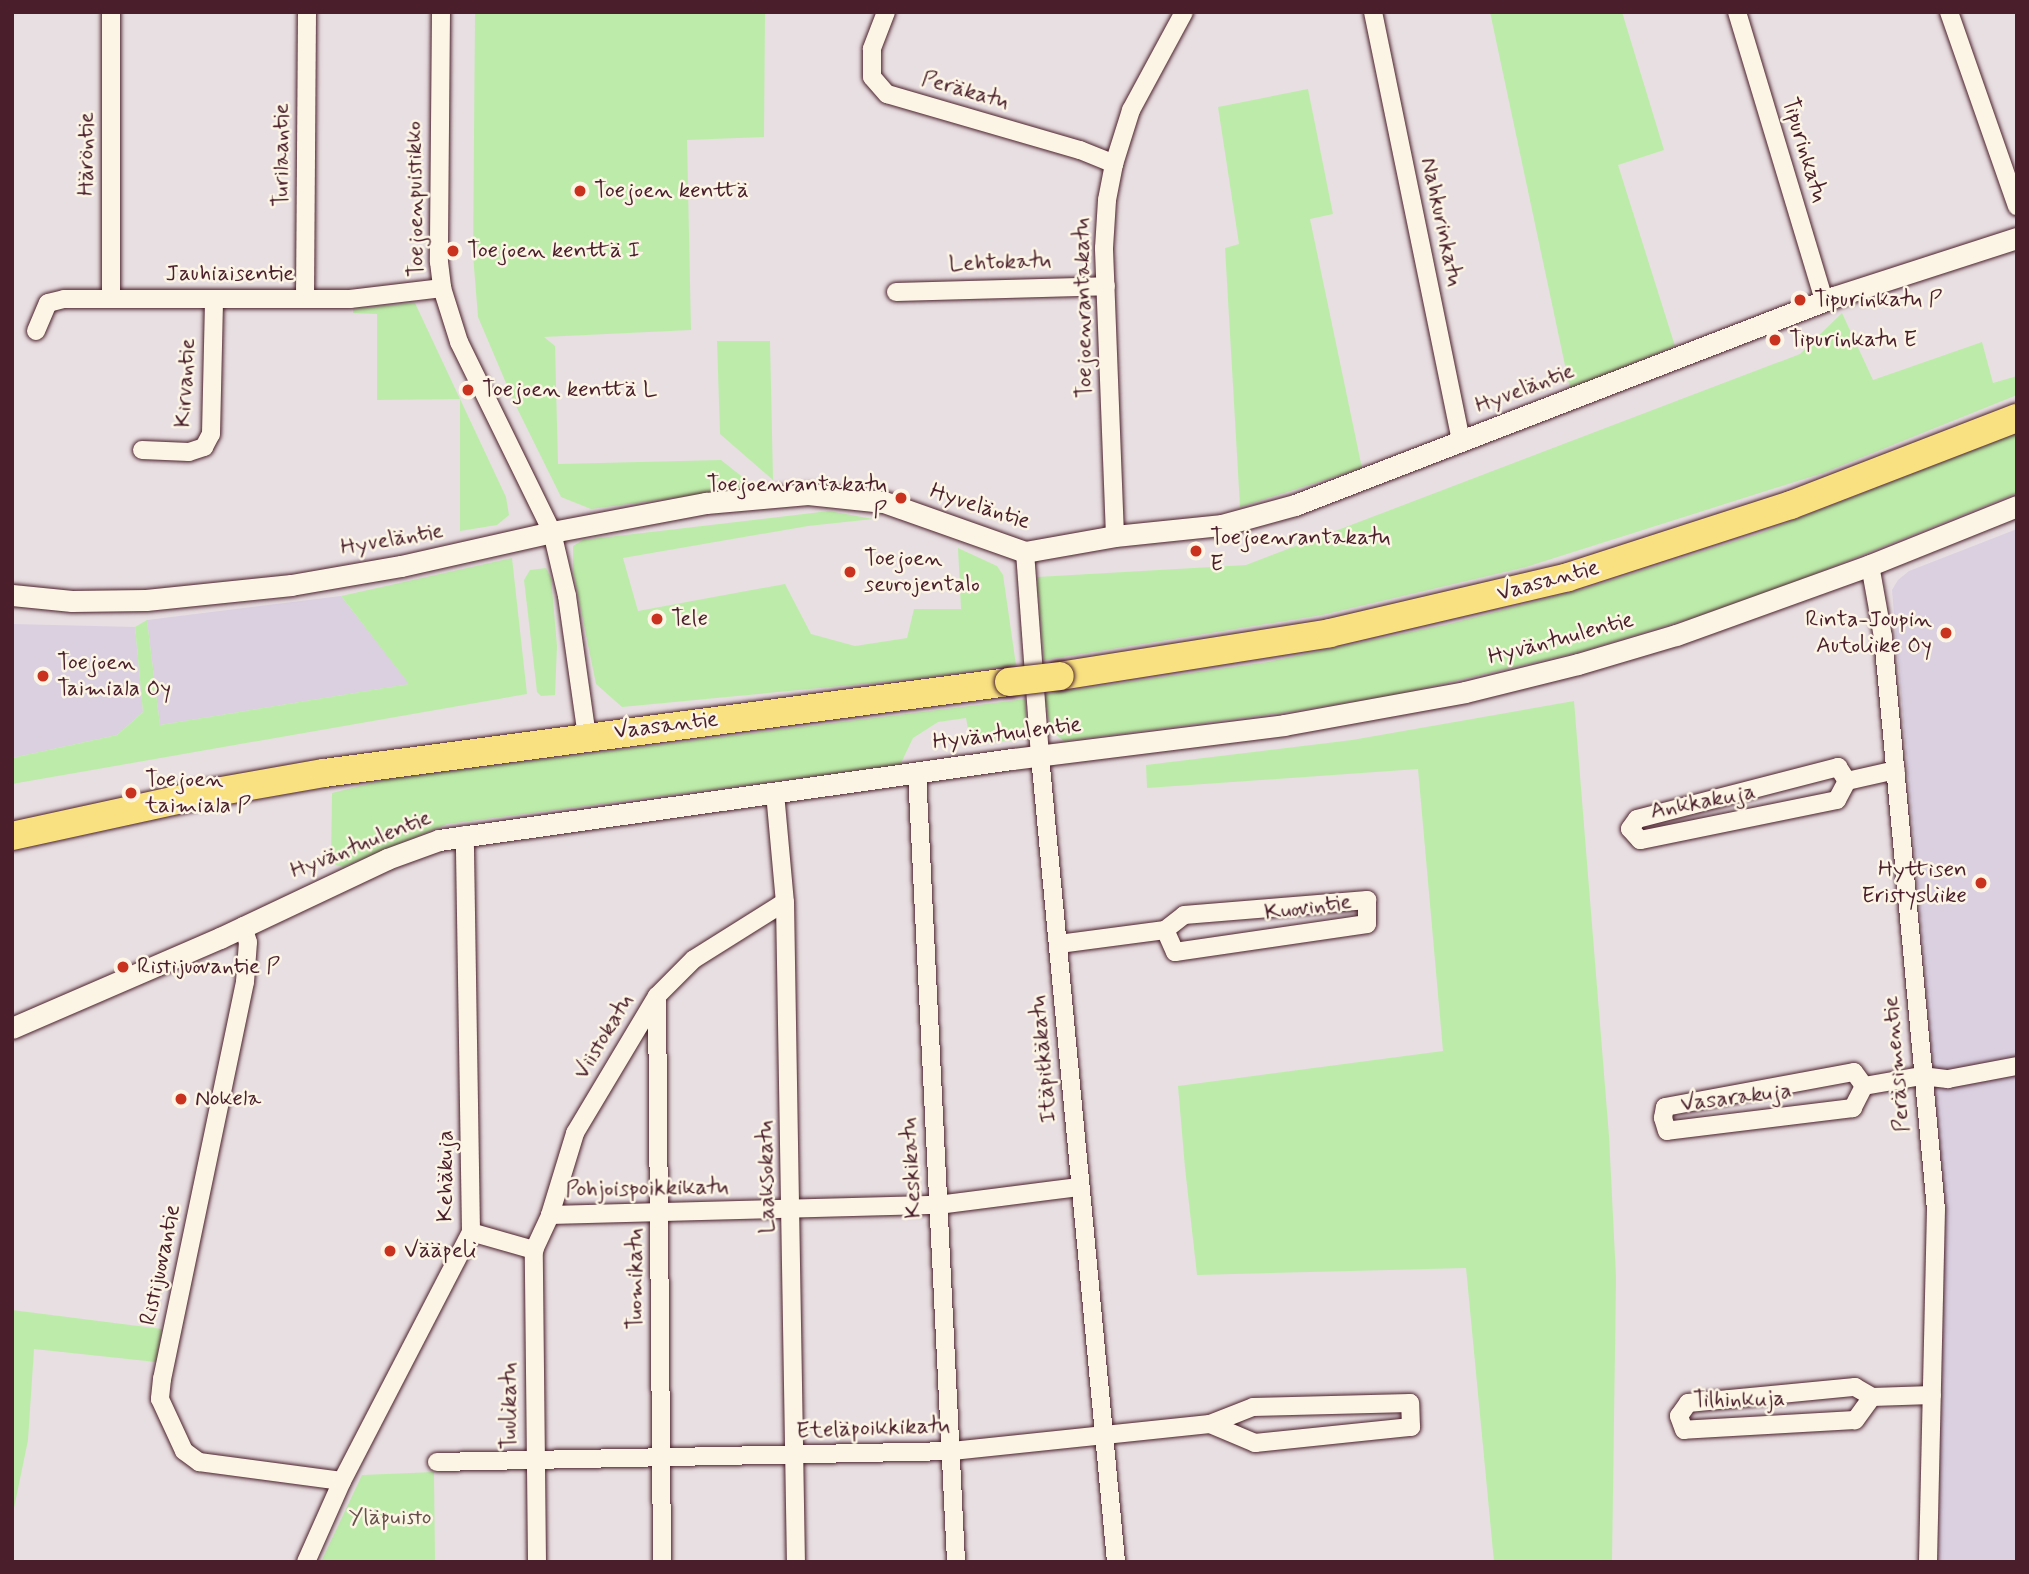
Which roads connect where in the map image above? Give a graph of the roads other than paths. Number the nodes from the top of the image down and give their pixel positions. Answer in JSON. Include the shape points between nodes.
{"nodes":[{"id":1,"x":111,"y":12,"type":"edge"},
{"id":2,"x":307,"y":12,"type":"edge"},
{"id":3,"x":441,"y":12,"type":"edge"},
{"id":4,"x":886,"y":12,"type":"edge"},
{"id":5,"x":1184,"y":12,"type":"edge"},
{"id":6,"x":1373,"y":12,"type":"edge"},
{"id":7,"x":1737,"y":12,"type":"edge"},
{"id":8,"x":1950,"y":12,"type":"edge"},
{"id":9,"x":1114,"y":164,"type":"junction"},
{"id":10,"x":2017,"y":206,"type":"edge"},
{"id":11,"x":2017,"y":238,"type":"edge"},
{"id":12,"x":1106,"y":286,"type":"junction"},
{"id":13,"x":442,"y":288,"type":"junction"},
{"id":14,"x":896,"y":292,"type":"dead end"},
{"id":15,"x":111,"y":297,"type":"junction"},
{"id":16,"x":305,"y":299,"type":"junction"},
{"id":17,"x":214,"y":300,"type":"junction"},
{"id":18,"x":1824,"y":301,"type":"junction"},
{"id":19,"x":36,"y":331,"type":"dead end"},
{"id":20,"x":2017,"y":418,"type":"edge"},
{"id":21,"x":1461,"y":442,"type":"junction"},
{"id":22,"x":142,"y":450,"type":"dead end"},
{"id":23,"x":2017,"y":506,"type":"edge"},
{"id":24,"x":552,"y":532,"type":"junction"},
{"id":25,"x":1115,"y":536,"type":"junction"},
{"id":26,"x":1025,"y":552,"type":"junction"},
{"id":27,"x":1870,"y":565,"type":"junction"},
{"id":28,"x":12,"y":595,"type":"edge"},
{"id":29,"x":587,"y":736,"type":"junction"},
{"id":30,"x":1040,"y":756,"type":"junction"},
{"id":31,"x":1896,"y":770,"type":"junction"},
{"id":32,"x":917,"y":772,"type":"junction"},
{"id":33,"x":1847,"y":781,"type":"junction"},
{"id":34,"x":775,"y":793,"type":"junction"},
{"id":35,"x":465,"y":835,"type":"junction"},
{"id":36,"x":12,"y":836,"type":"edge"},
{"id":37,"x":785,"y":902,"type":"junction"},
{"id":38,"x":243,"y":926,"type":"junction"},
{"id":39,"x":1165,"y":930,"type":"junction"},
{"id":40,"x":1059,"y":944,"type":"junction"},
{"id":41,"x":657,"y":996,"type":"junction"},
{"id":42,"x":12,"y":1028,"type":"edge"},
{"id":43,"x":2017,"y":1066,"type":"edge"},
{"id":44,"x":1922,"y":1076,"type":"junction"},
{"id":45,"x":1864,"y":1086,"type":"junction"},
{"id":46,"x":1079,"y":1186,"type":"junction"},
{"id":47,"x":938,"y":1205,"type":"junction"},
{"id":48,"x":793,"y":1210,"type":"junction"},
{"id":49,"x":660,"y":1213,"type":"junction"},
{"id":50,"x":550,"y":1215,"type":"junction"},
{"id":51,"x":471,"y":1232,"type":"junction"},
{"id":52,"x":534,"y":1250,"type":"junction"},
{"id":53,"x":1932,"y":1395,"type":"junction"},
{"id":54,"x":1872,"y":1397,"type":"junction"},
{"id":55,"x":1210,"y":1424,"type":"junction"},
{"id":56,"x":1102,"y":1437,"type":"junction"},
{"id":57,"x":952,"y":1451,"type":"junction"},
{"id":58,"x":795,"y":1456,"type":"junction"},
{"id":59,"x":660,"y":1459,"type":"junction"},
{"id":60,"x":535,"y":1461,"type":"junction"},
{"id":61,"x":437,"y":1462,"type":"dead end"},
{"id":62,"x":342,"y":1481,"type":"junction"},
{"id":63,"x":306,"y":1562,"type":"edge"},
{"id":64,"x":537,"y":1562,"type":"edge"},
{"id":65,"x":662,"y":1562,"type":"edge"},
{"id":66,"x":796,"y":1562,"type":"edge"},
{"id":67,"x":956,"y":1562,"type":"edge"},
{"id":68,"x":1116,"y":1562,"type":"edge"},
{"id":69,"x":1928,"y":1562,"type":"edge"}],
"edges":[{"from":1,"to":15,"type":"street","name":"Häröntie"},
{"from":2,"to":16,"type":"street","name":"Turilaantie"},
{"from":3,"to":13,"type":"street","name":"Toejoenpuistikko"},
{"from":4,"to":9,"type":"street","name":"Peräkatu","via":[[872,49],[872,77],[887,94]]},
{"from":5,"to":9,"type":"street","name":"Toejoenrantakatu","via":[[1131,110]]},
{"from":6,"to":21,"type":"street","name":"Nahkurinkatu"},
{"from":7,"to":18,"type":"street","name":"Tipurinkatu"},
{"from":8,"to":10,"type":"street"},
{"from":9,"to":12,"type":"street","name":"Toejoenrantakatu","via":[[1104,247]]},
{"from":11,"to":18,"type":"street","name":"Hyveläntie"},
{"from":12,"to":14,"type":"street","name":"Lehtokatu"},
{"from":12,"to":25,"type":"street","name":"Toejoenrantakatu"},
{"from":13,"to":16,"type":"street","name":"Jauhiaisentie","via":[[385,297]]},
{"from":13,"to":24,"type":"street","name":"Toejoenpuistikko","via":[[459,342]]},
{"from":15,"to":17,"type":"street","name":"Jauhiaisentie"},
{"from":15,"to":19,"type":"street","name":"Jauhiaisentie","via":[[48,303]]},
{"from":16,"to":17,"type":"street","name":"Jauhiaisentie"},
{"from":17,"to":22,"type":"street","name":"Kirvantie","via":[[211,434],[204,447],[188,452]]},
{"from":18,"to":21,"type":"street","name":"Hyveläntie"},
{"from":20,"to":29,"type":"main road","name":"Vaasantie","bridge":true,"via":[[1791,505],[1568,577],[1330,633],[1060,676]]},
{"from":21,"to":25,"type":"street","name":"Hyveläntie","via":[[1248,519]]},
{"from":23,"to":27,"type":"street","name":"Hyväntuulentie"},
{"from":24,"to":26,"type":"street","name":"Hyveläntie","via":[[715,502],[808,494],[884,502]]},
{"from":24,"to":28,"type":"street","name":"Hyveläntie","via":[[401,566],[220,593],[72,601]]},
{"from":24,"to":29,"type":"street","name":"Toejoenpuistikko","via":[[567,596]]},
{"from":25,"to":26,"type":"street","name":"Hyveläntie"},
{"from":26,"to":30,"type":"street","name":"Itäpitkäkatu"},
{"from":27,"to":30,"type":"street","name":"Hyväntuulentie","via":[[1676,635],[1465,692],[1284,725]]},
{"from":27,"to":31,"type":"street","name":"Peräsimentie","via":[[1883,637]]},
{"from":29,"to":36,"type":"main road","name":"Vaasantie","via":[[292,778]]},
{"from":30,"to":32,"type":"street","name":"Hyväntuulentie"},
{"from":30,"to":40,"type":"street","name":"Itäpitkäkatu"},
{"from":31,"to":33,"type":"street"},
{"from":31,"to":44,"type":"street","name":"Peräsimentie"},
{"from":32,"to":34,"type":"street","name":"Hyväntuulentie"},
{"from":32,"to":47,"type":"street","name":"Keskikatu"},
{"from":33,"to":33,"type":"street","name":"Ankkakuja","via":[[1838,767],[1637,819],[1630,829],[1640,840],[1837,800]]},
{"from":34,"to":35,"type":"street","name":"Hyväntuulentie"},
{"from":34,"to":37,"type":"street","name":"Laaksokatu"},
{"from":35,"to":38,"type":"street","name":"Hyväntuulentie","via":[[387,859]]},
{"from":35,"to":51,"type":"street","name":"Kehäkuja"},
{"from":37,"to":41,"type":"street","name":"Viistokatu","via":[[694,959]]},
{"from":37,"to":48,"type":"street","name":"Laaksokatu"},
{"from":38,"to":42,"type":"street","name":"Hyväntuulentie"},
{"from":38,"to":62,"type":"street","name":"Ristijuovantie","via":[[248,942],[245,982],[160,1399],[184,1451],[199,1462]]},
{"from":39,"to":39,"type":"street","name":"Kuovintie","via":[[1184,915],[1367,900],[1367,924],[1175,952]]},
{"from":39,"to":40,"type":"street","name":"Kuovintie"},
{"from":40,"to":46,"type":"street","name":"Itäpitkäkatu"},
{"from":41,"to":49,"type":"street","name":"Tuomikatu"},
{"from":41,"to":50,"type":"street","name":"Viistokatu","via":[[575,1133]]},
{"from":43,"to":44,"type":"street","via":[[1948,1079]]},
{"from":44,"to":45,"type":"street"},
{"from":44,"to":53,"type":"street","name":"Peräsimentie","via":[[1936,1209]]},
{"from":45,"to":45,"type":"street","name":"Vasarakuja","via":[[1854,1072],[1665,1107],[1663,1118],[1667,1131],[1853,1108]]},
{"from":46,"to":47,"type":"street","name":"Pohjoispoikkikatu"},
{"from":46,"to":56,"type":"street","name":"Itäpitkäkatu"},
{"from":47,"to":48,"type":"street","name":"Pohjoispoikkikatu"},
{"from":47,"to":57,"type":"street","name":"Keskikatu"},
{"from":48,"to":49,"type":"street","name":"Pohjoispoikkikatu"},
{"from":48,"to":58,"type":"street","name":"Laaksokatu"},
{"from":49,"to":50,"type":"street","name":"Pohjoispoikkikatu"},
{"from":49,"to":59,"type":"street","name":"Tuomikatu"},
{"from":50,"to":52,"type":"street","name":"Viistokatu"},
{"from":51,"to":52,"type":"street"},
{"from":51,"to":62,"type":"street","name":"Kehäkuja"},
{"from":52,"to":60,"type":"street","name":"Tuulikatu"},
{"from":53,"to":54,"type":"street","name":"Tilhinkuja"},
{"from":53,"to":69,"type":"street","name":"Peräsimentie"},
{"from":54,"to":54,"type":"street","name":"Tilhinkuja","via":[[1855,1387],[1688,1404],[1679,1416],[1684,1430],[1855,1420]]},
{"from":55,"to":55,"type":"street","name":"Eteläpoikkikatu","via":[[1253,1406],[1410,1403],[1411,1427],[1385,1430],[1255,1443]]},
{"from":55,"to":56,"type":"street","name":"Eteläpoikkikatu"},
{"from":56,"to":57,"type":"street","name":"Eteläpoikkikatu"},
{"from":56,"to":68,"type":"street","name":"Itäpitkäkatu"},
{"from":57,"to":58,"type":"street","name":"Eteläpoikkikatu"},
{"from":57,"to":67,"type":"street","name":"Keskikatu"},
{"from":58,"to":59,"type":"street","name":"Eteläpoikkikatu"},
{"from":58,"to":66,"type":"street","name":"Laaksokatu"},
{"from":59,"to":60,"type":"street","name":"Eteläpoikkikatu"},
{"from":59,"to":65,"type":"street","name":"Tuomikatu"},
{"from":60,"to":61,"type":"street","name":"Eteläpoikkikatu"},
{"from":60,"to":64,"type":"street","name":"Tuulikatu"},
{"from":62,"to":63,"type":"street","name":"Kehäkuja"}]}
